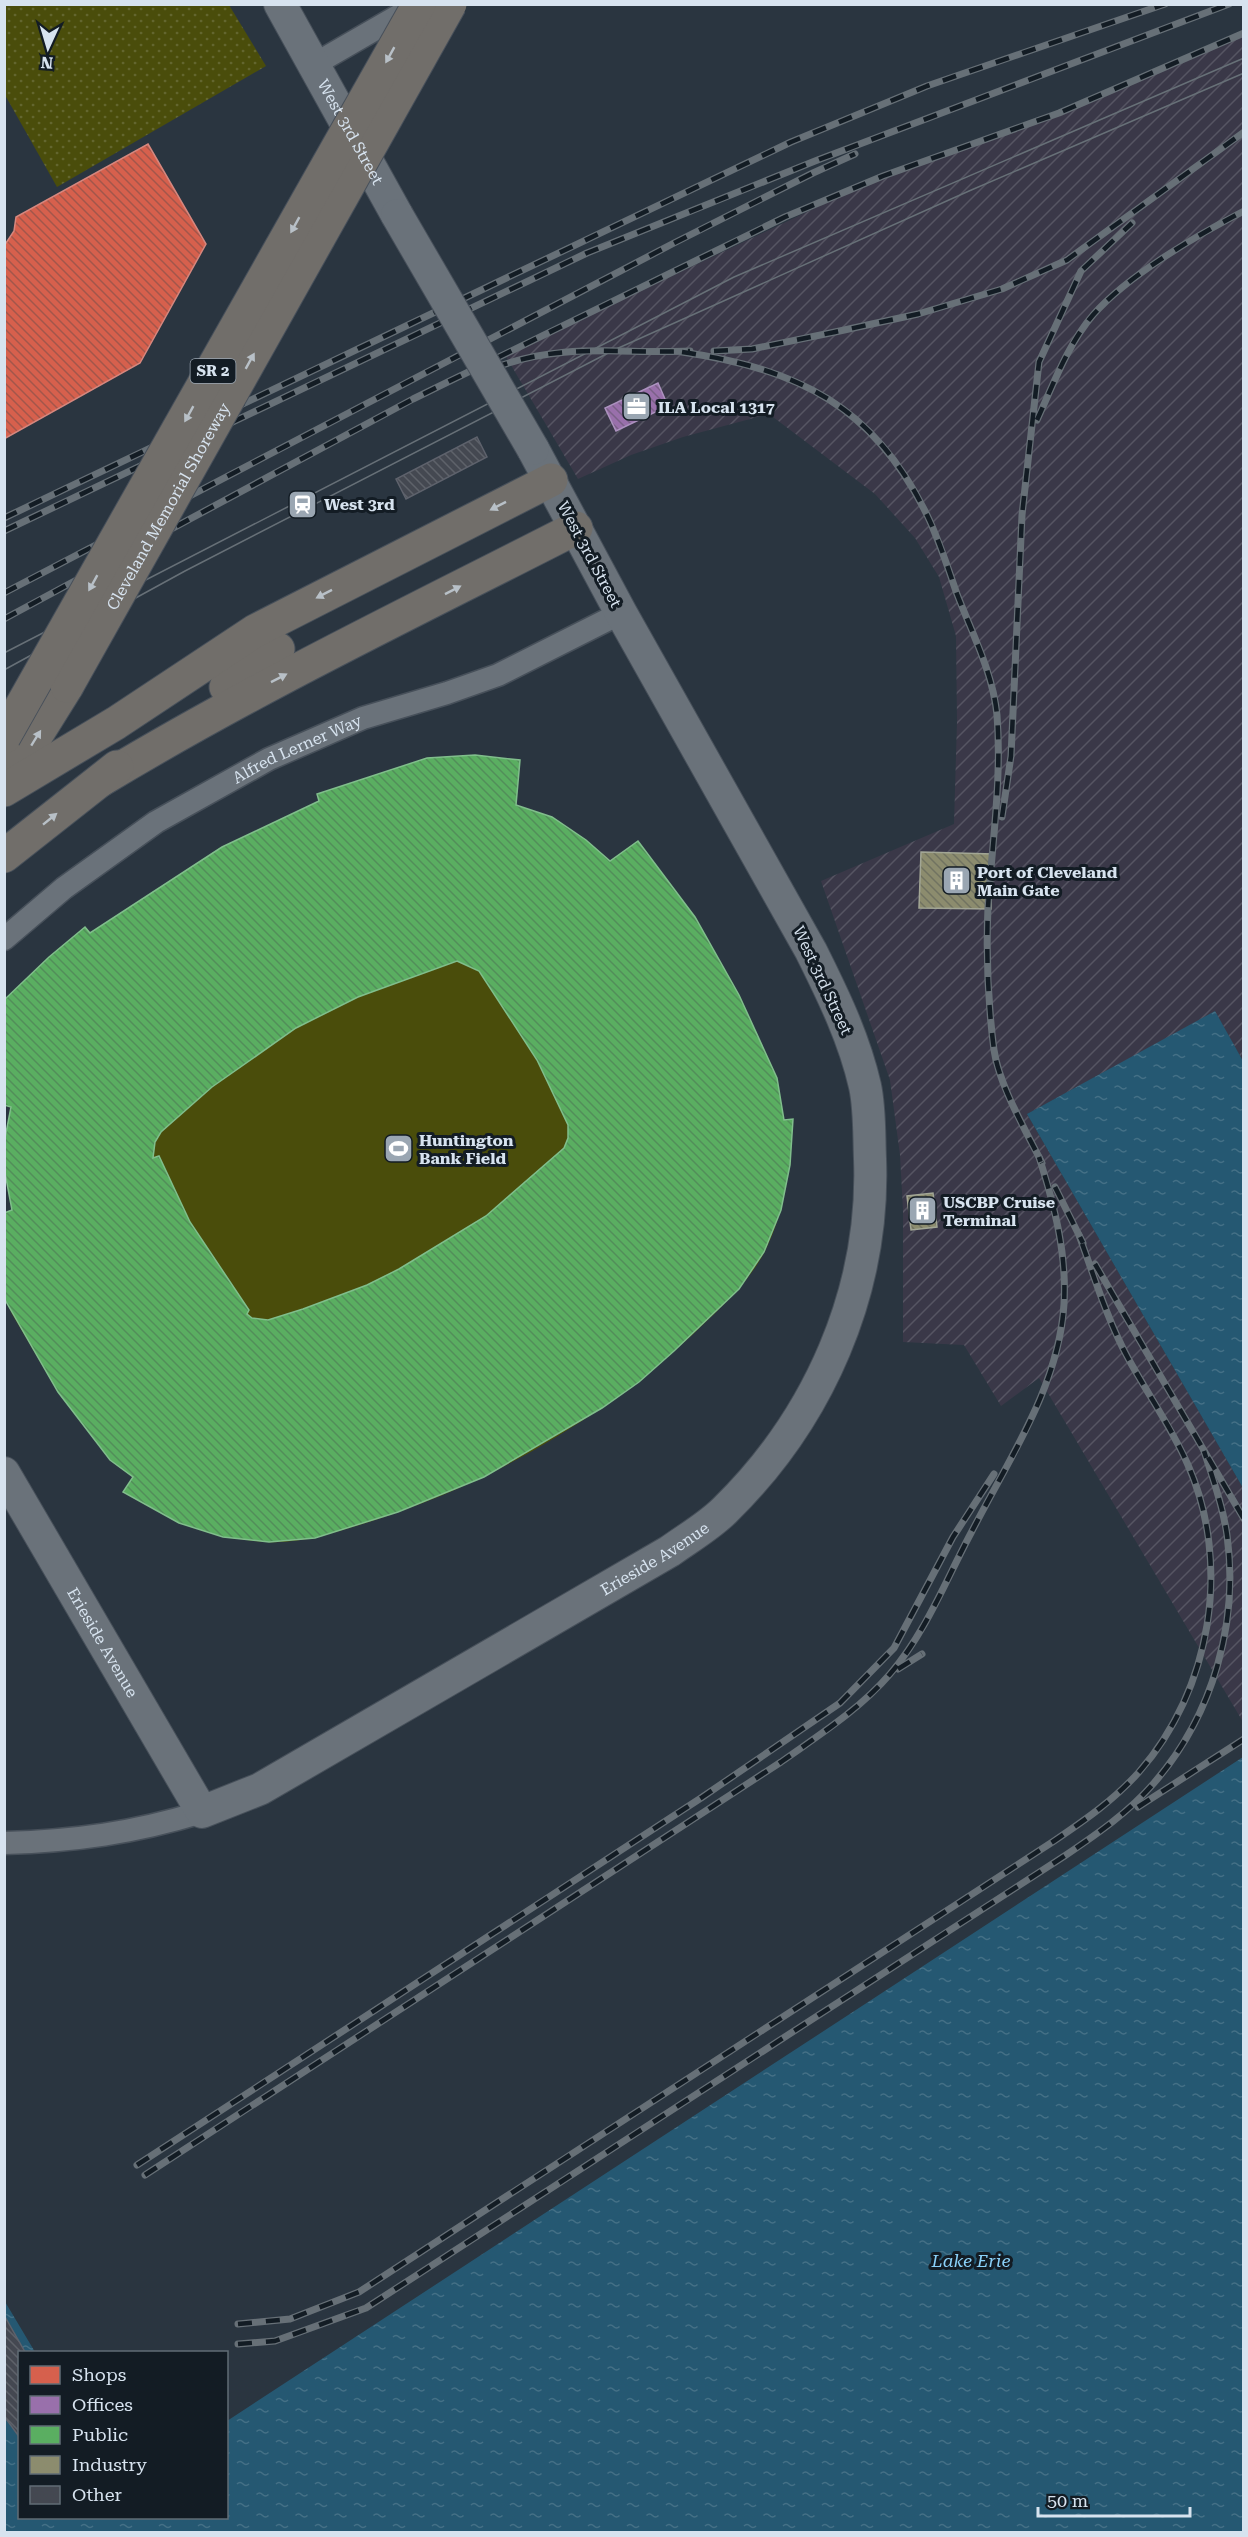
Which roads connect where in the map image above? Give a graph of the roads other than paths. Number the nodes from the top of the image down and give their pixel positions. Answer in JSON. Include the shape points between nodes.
{"nodes":[{"id":1,"x":280,"y":4,"type":"edge"},
{"id":2,"x":418,"y":4,"type":"edge"},
{"id":3,"x":450,"y":4,"type":"edge"},
{"id":4,"x":315,"y":64,"type":"junction"},
{"id":5,"x":553,"y":484,"type":"junction"},
{"id":6,"x":574,"y":525,"type":"junction"},
{"id":7,"x":621,"y":613,"type":"junction"},
{"id":8,"x":4,"y":737,"type":"edge"},
{"id":9,"x":50,"y":765,"type":"junction"},
{"id":10,"x":101,"y":780,"type":"junction"},
{"id":11,"x":4,"y":789,"type":"edge"},
{"id":12,"x":4,"y":856,"type":"edge"},
{"id":13,"x":4,"y":939,"type":"edge"},
{"id":14,"x":869,"y":1117,"type":"joint"},
{"id":15,"x":4,"y":1473,"type":"edge"},
{"id":16,"x":202,"y":1812,"type":"junction"},
{"id":17,"x":4,"y":1843,"type":"edge"}],
"edges":[{"from":1,"to":4,"type":"street","name":"West 3rd Street"},
{"from":2,"to":4,"type":"street"},
{"from":2,"to":8,"type":"highway","name":"Cleveland Memorial Shoreway","number":"SR 2","one_way":true,"bridge":true},
{"from":11,"to":3,"type":"highway","name":"Cleveland Memorial Shoreway","number":"SR 2","one_way":true,"bridge":true,"via":[[62,695]]},
{"from":4,"to":5,"type":"street","name":"West 3rd Street","bridge":true,"via":[[397,215]]},
{"from":5,"to":6,"type":"street","name":"West 3rd Street"},
{"from":5,"to":9,"type":"highway","one_way":true,"via":[[339,586],[255,631]]},
{"from":6,"to":7,"type":"street","name":"West 3rd Street"},
{"from":10,"to":6,"type":"highway","one_way":true,"via":[[266,685]]},
{"from":7,"to":13,"type":"street","name":"Alfred Lerner Way","via":[[498,675],[363,718],[269,759],[146,828],[64,888]]},
{"from":7,"to":14,"type":"street","name":"West 3rd Street","via":[[768,872],[839,1007],[865,1087]]},
{"from":9,"to":10,"type":"highway","via":[[278,649],[183,715]]},
{"from":9,"to":11,"type":"highway"},
{"from":12,"to":10,"type":"highway","one_way":true},
{"from":14,"to":16,"type":"street","name":"Erieside Avenue","via":[[868,1235],[860,1280],[840,1336],[817,1388],[778,1450],[724,1511],[670,1551],[314,1758],[260,1788]]},
{"from":15,"to":16,"type":"street","name":"Erieside Avenue"},
{"from":16,"to":17,"type":"street","name":"Erieside Avenue","via":[[148,1829]]}]}
